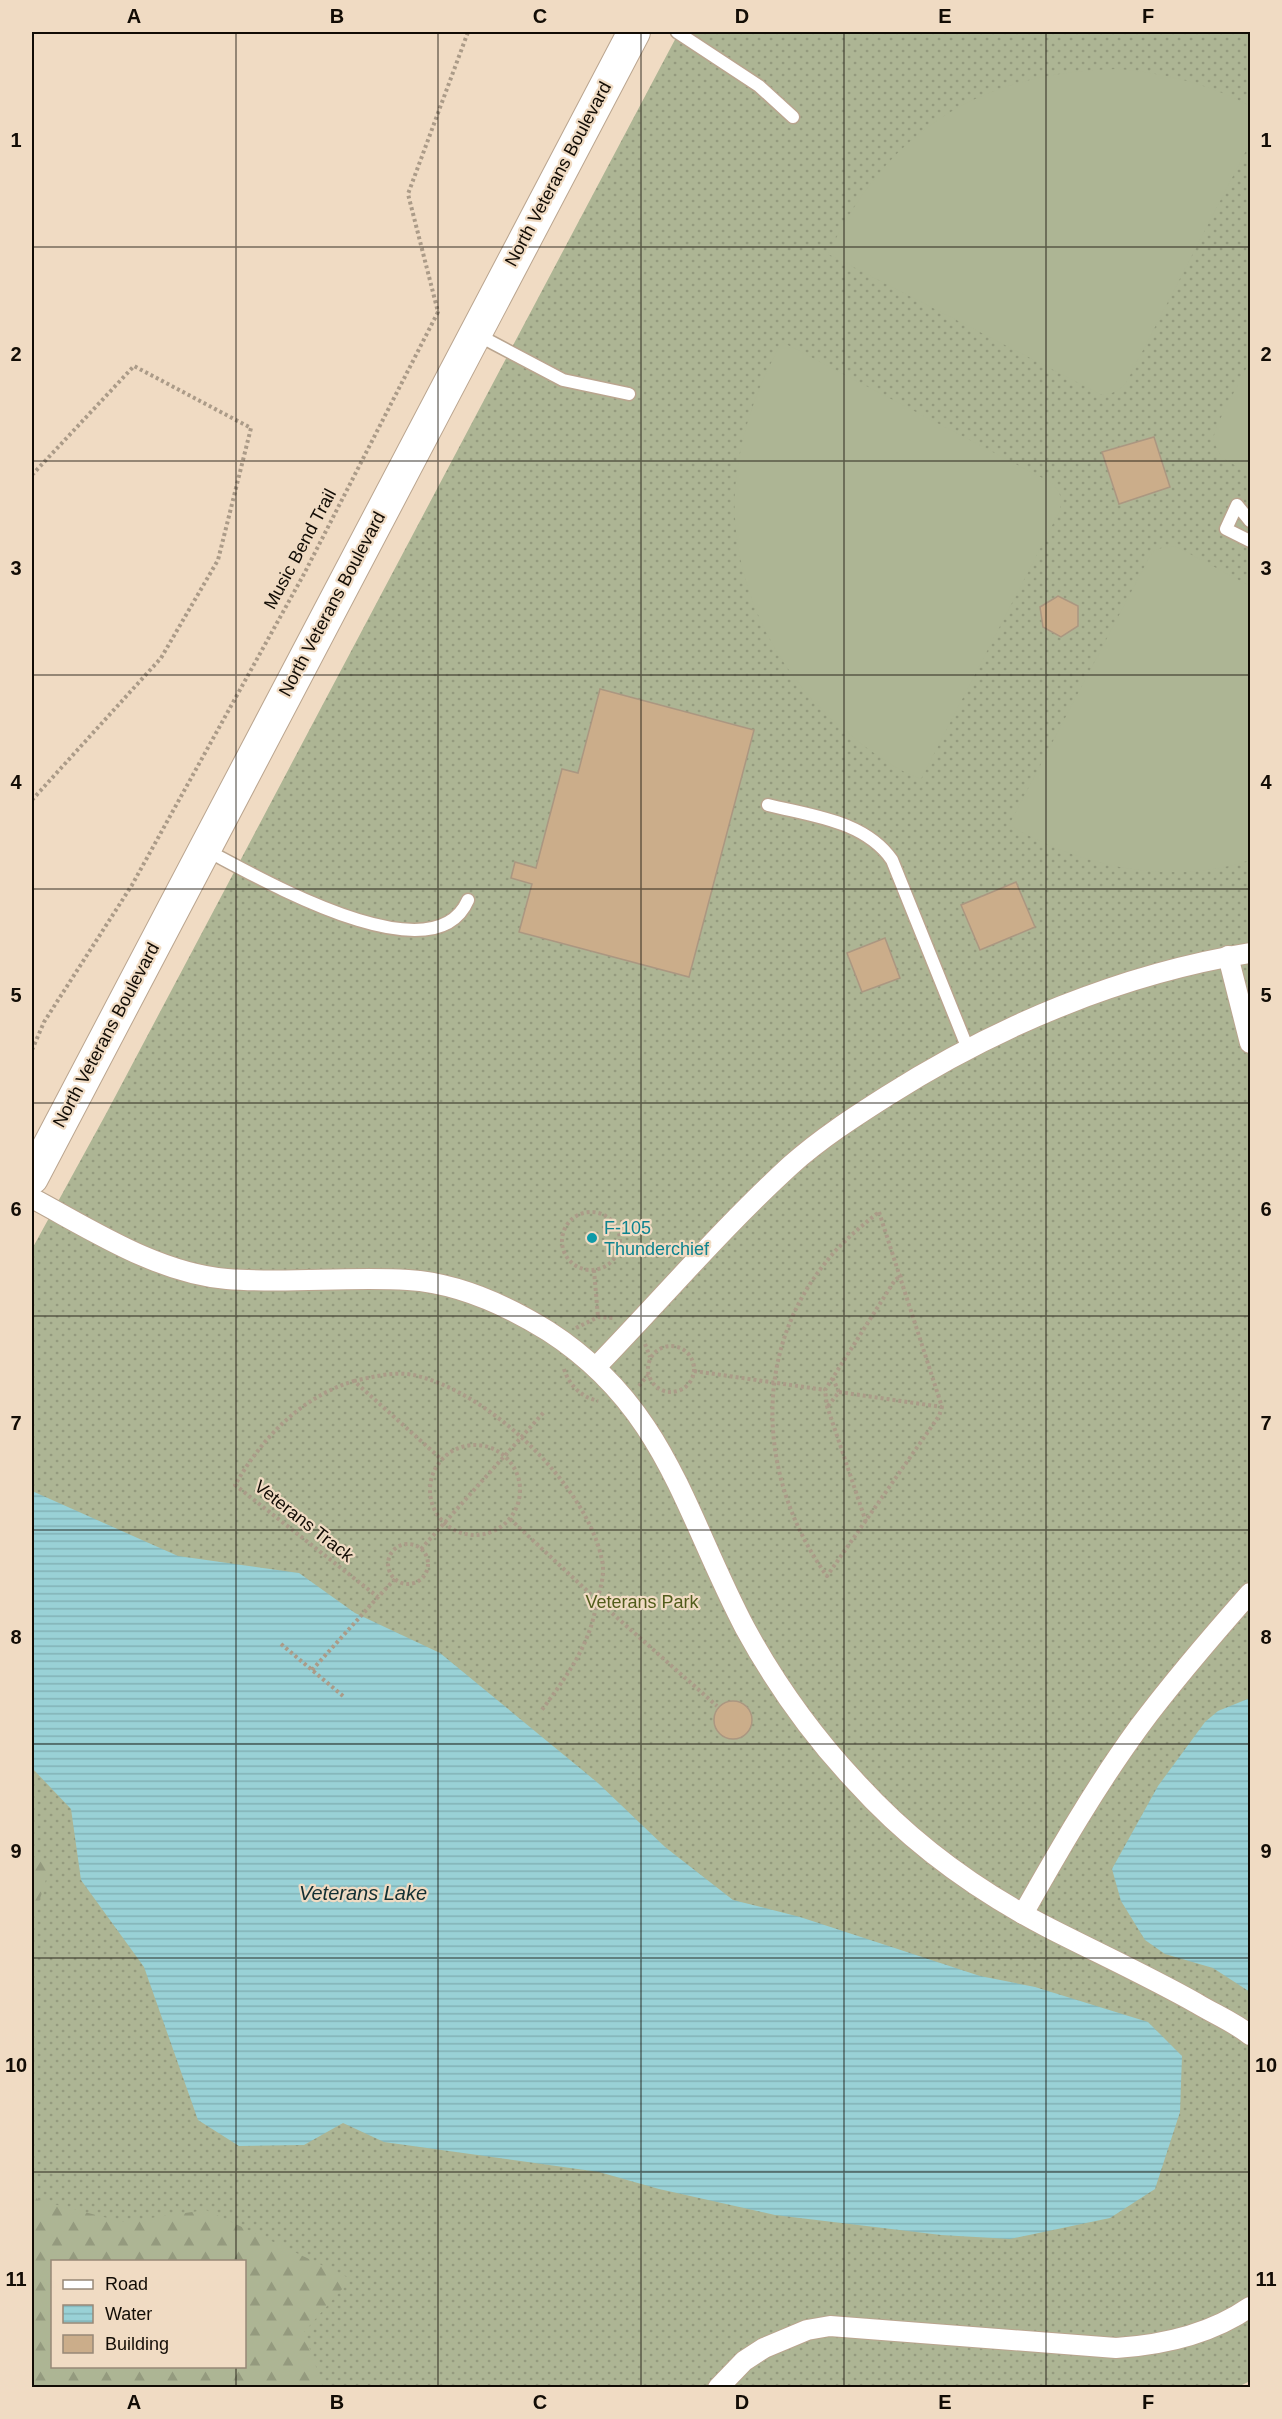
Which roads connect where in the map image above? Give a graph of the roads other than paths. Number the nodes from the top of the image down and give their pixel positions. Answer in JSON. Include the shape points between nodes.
{"nodes":[{"id":1,"x":634,"y":32,"type":"edge"},
{"id":2,"x":677,"y":32,"type":"edge"},
{"id":3,"x":793,"y":117,"type":"dead end"},
{"id":4,"x":475,"y":333,"type":"junction"},
{"id":5,"x":630,"y":394,"type":"dead end"},
{"id":6,"x":1251,"y":521,"type":"edge"},
{"id":7,"x":1251,"y":541,"type":"edge"},
{"id":8,"x":768,"y":805,"type":"dead end"},
{"id":9,"x":203,"y":849,"type":"junction"},
{"id":10,"x":468,"y":900,"type":"dead end"},
{"id":11,"x":1251,"y":953,"type":"edge"},
{"id":12,"x":1228,"y":956,"type":"junction"},
{"id":13,"x":1251,"y":1043,"type":"edge"},
{"id":14,"x":968,"y":1049,"type":"junction"},
{"id":15,"x":32,"y":1178,"type":"edge"},
{"id":16,"x":32,"y":1198,"type":"edge"},
{"id":17,"x":596,"y":1367,"type":"junction"},
{"id":18,"x":1251,"y":1593,"type":"edge"},
{"id":19,"x":1023,"y":1914,"type":"junction"},
{"id":20,"x":1251,"y":2035,"type":"edge"},
{"id":21,"x":1251,"y":2307,"type":"edge"},
{"id":22,"x":718,"y":2388,"type":"edge"}],
"edges":[{"from":1,"to":4,"type":"street","name":"North Veterans Boulevard"},
{"from":2,"to":3,"type":"lane","via":[[759,86]]},
{"from":4,"to":5,"type":"lane","via":[[562,380]]},
{"from":4,"to":9,"type":"street","name":"North Veterans Boulevard"},
{"from":6,"to":7,"type":"lane","via":[[1237,505],[1226,529]]},
{"from":8,"to":14,"type":"lane","via":[[856,830],[884,849],[892,860]]},
{"from":9,"to":10,"type":"lane","via":[[315,904],[377,925],[428,930],[446,926],[457,919]]},
{"from":9,"to":15,"type":"street","name":"North Veterans Boulevard"},
{"from":11,"to":12,"type":"street"},
{"from":12,"to":13,"type":"street"},
{"from":12,"to":14,"type":"street","via":[[1067,1003]]},
{"from":14,"to":17,"type":"street","via":[[865,1110],[792,1164]]},
{"from":16,"to":17,"type":"street","via":[[146,1256],[200,1274],[234,1279],[412,1280],[472,1293],[546,1330]]},
{"from":17,"to":19,"type":"street","via":[[631,1405],[661,1450],[745,1627],[767,1667],[822,1743],[856,1783],[923,1846]]},
{"from":18,"to":19,"type":"street","via":[[1139,1728],[1091,1799]]},
{"from":19,"to":20,"type":"street","via":[[1147,1975]]},
{"from":21,"to":22,"type":"street","via":[[1180,2339],[1116,2348],[860,2327],[807,2330],[744,2361]]}]}
